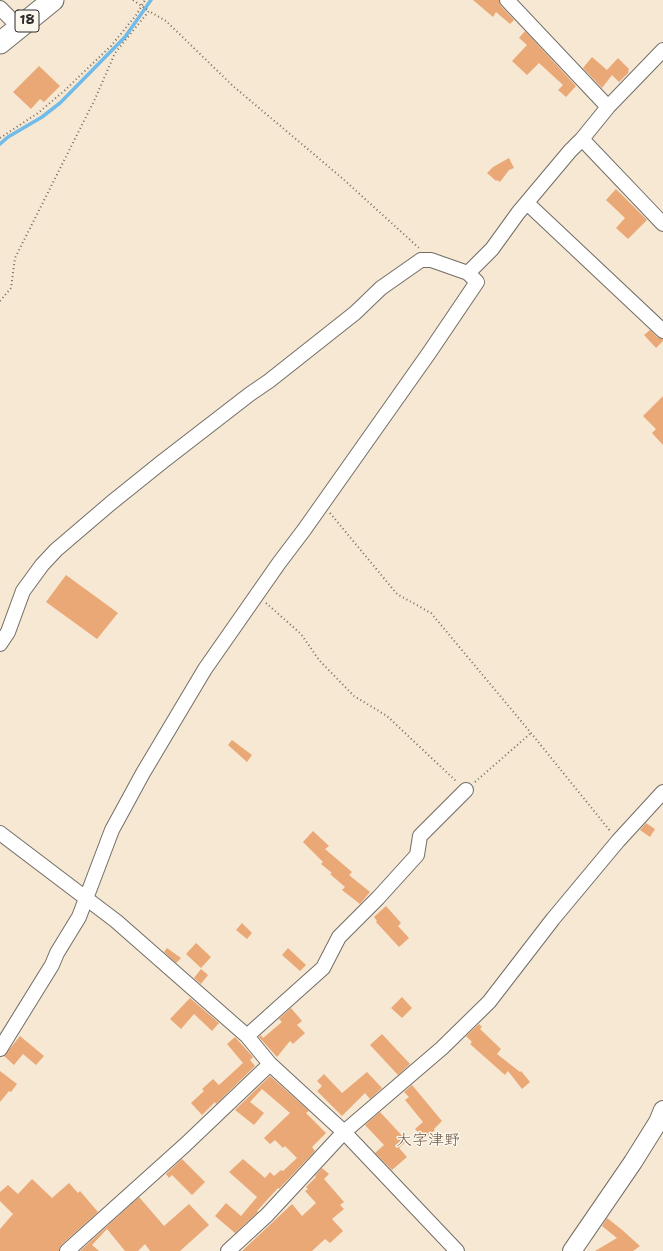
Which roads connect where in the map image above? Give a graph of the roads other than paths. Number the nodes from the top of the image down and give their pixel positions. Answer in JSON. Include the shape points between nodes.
{"nodes":[{"id":1,"x":53,"y":0,"type":"edge"},
{"id":2,"x":507,"y":0,"type":"edge"},
{"id":3,"x":0,"y":8,"type":"edge"},
{"id":4,"x":20,"y":27,"type":"junction"},
{"id":5,"x":0,"y":43,"type":"edge"},
{"id":6,"x":663,"y":50,"type":"edge"},
{"id":7,"x":608,"y":107,"type":"junction"},
{"id":8,"x":582,"y":139,"type":"junction"},
{"id":9,"x":527,"y":203,"type":"junction"},
{"id":10,"x":663,"y":224,"type":"edge"},
{"id":11,"x":468,"y":273,"type":"junction"},
{"id":12,"x":663,"y":331,"type":"edge"},
{"id":13,"x":0,"y":644,"type":"edge"},
{"id":14,"x":466,"y":790,"type":"road end"},
{"id":15,"x":663,"y":792,"type":"edge"},
{"id":16,"x":0,"y":833,"type":"edge"},
{"id":17,"x":86,"y":899,"type":"junction"},
{"id":18,"x":247,"y":1036,"type":"junction"},
{"id":19,"x":0,"y":1049,"type":"edge"},
{"id":20,"x":270,"y":1064,"type":"junction"},
{"id":21,"x":663,"y":1110,"type":"edge"},
{"id":22,"x":344,"y":1132,"type":"junction"},
{"id":23,"x":67,"y":1251,"type":"edge"},
{"id":24,"x":228,"y":1251,"type":"edge"},
{"id":25,"x":457,"y":1251,"type":"edge"},
{"id":26,"x":572,"y":1251,"type":"edge"}],
"edges":[{"from":1,"to":4,"type":"highway","number":"18"},
{"from":2,"to":7,"type":"street"},
{"from":3,"to":4,"type":"street"},
{"from":4,"to":5,"type":"highway","number":"18"},
{"from":6,"to":7,"type":"street"},
{"from":7,"to":8,"type":"street"},
{"from":8,"to":9,"type":"street"},
{"from":8,"to":10,"type":"street"},
{"from":9,"to":11,"type":"street","via":[[492,249]]},
{"from":9,"to":12,"type":"street"},
{"from":11,"to":13,"type":"street","via":[[431,260],[421,260],[381,288],[355,313],[270,381],[106,506],[42,565],[23,590],[8,632]]},
{"from":11,"to":17,"type":"street","via":[[477,282],[205,669],[112,830]]},
{"from":14,"to":18,"type":"street","via":[[420,836],[417,855],[339,937],[323,968]]},
{"from":15,"to":22,"type":"street","via":[[552,919],[489,1002],[442,1048]]},
{"from":16,"to":17,"type":"street"},
{"from":17,"to":18,"type":"street","via":[[116,921]]},
{"from":17,"to":19,"type":"street","via":[[79,917],[52,965]]},
{"from":18,"to":20,"type":"street"},
{"from":20,"to":22,"type":"street"},
{"from":20,"to":23,"type":"street"},
{"from":21,"to":26,"type":"main road","via":[[658,1122]]},
{"from":22,"to":24,"type":"street","via":[[267,1215]]},
{"from":22,"to":25,"type":"street"}]}
